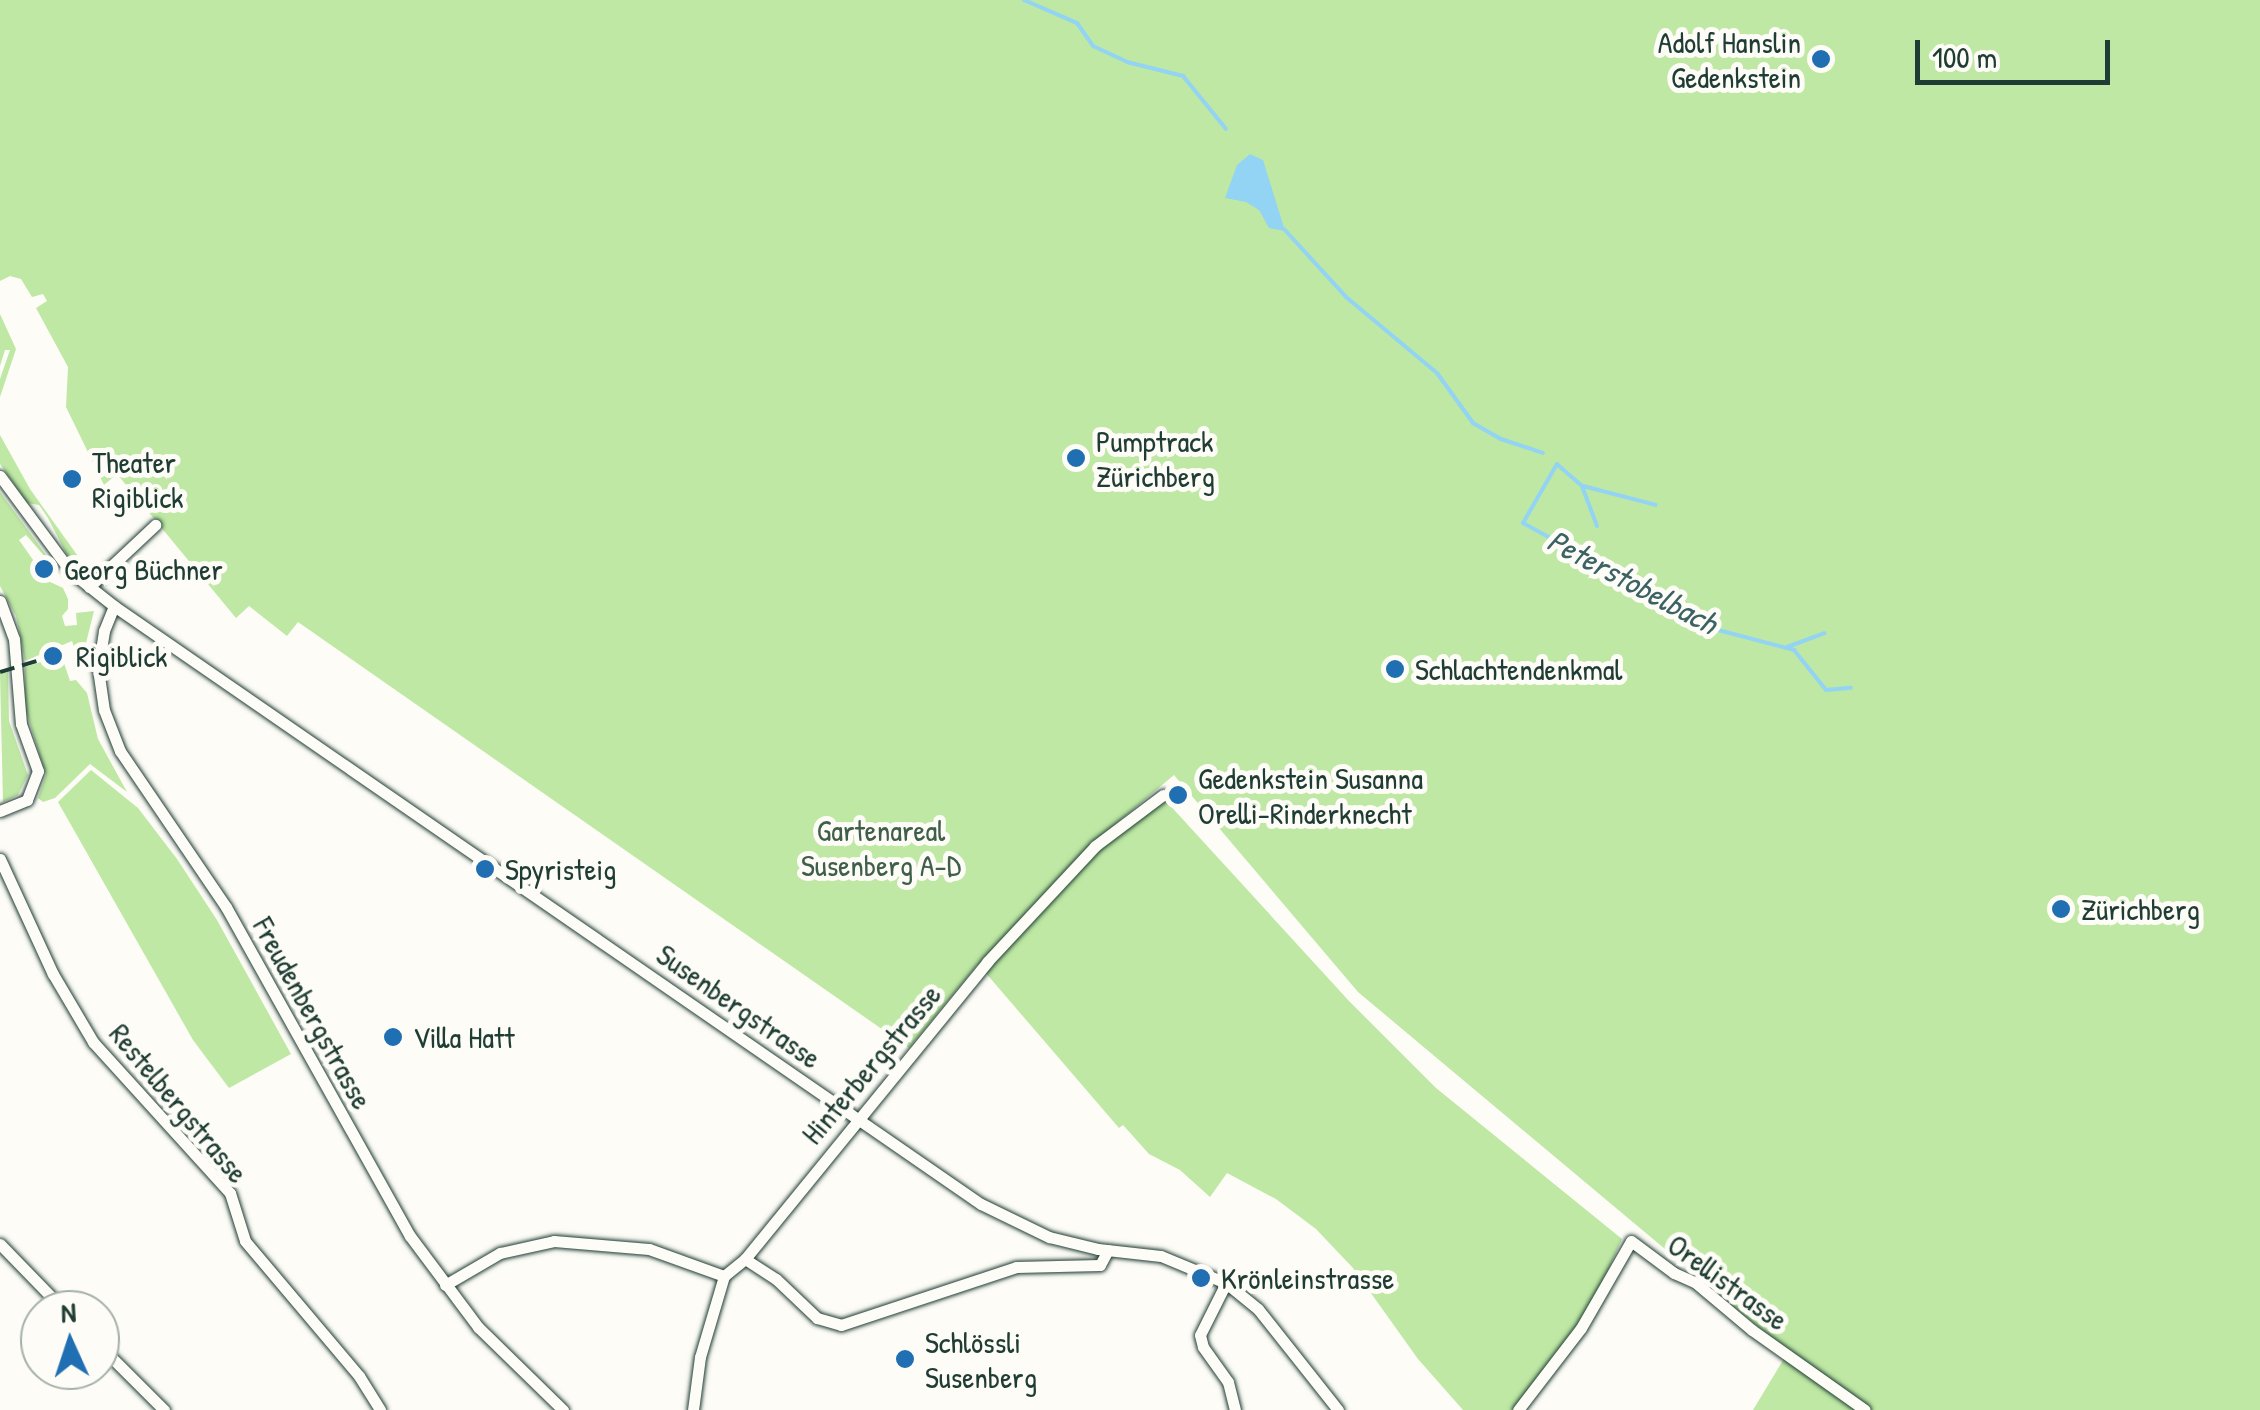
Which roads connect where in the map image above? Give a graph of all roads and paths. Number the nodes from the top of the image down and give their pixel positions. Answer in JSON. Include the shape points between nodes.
{"nodes":[{"id":1,"x":0,"y":476,"type":"edge"},
{"id":2,"x":155,"y":525,"type":"dead end"},
{"id":3,"x":88,"y":588,"type":"junction"},
{"id":4,"x":0,"y":602,"type":"edge"},
{"id":5,"x":114,"y":606,"type":"junction"},
{"id":6,"x":1163,"y":795,"type":"dead end"},
{"id":7,"x":0,"y":811,"type":"edge"},
{"id":8,"x":0,"y":860,"type":"edge"},
{"id":9,"x":857,"y":1118,"type":"junction"},
{"id":10,"x":0,"y":1244,"type":"edge"},
{"id":11,"x":1108,"y":1250,"type":"junction"},
{"id":12,"x":745,"y":1259,"type":"junction"},
{"id":13,"x":724,"y":1276,"type":"junction"},
{"id":14,"x":1226,"y":1283,"type":"junction"},
{"id":15,"x":445,"y":1285,"type":"junction"},
{"id":16,"x":45,"y":1290,"type":"edge"},
{"id":17,"x":120,"y":1366,"type":"edge"},
{"id":18,"x":164,"y":1410,"type":"edge"},
{"id":19,"x":380,"y":1410,"type":"edge"},
{"id":20,"x":563,"y":1410,"type":"edge"},
{"id":21,"x":693,"y":1410,"type":"edge"},
{"id":22,"x":1235,"y":1410,"type":"edge"},
{"id":23,"x":1338,"y":1410,"type":"edge"},
{"id":24,"x":1518,"y":1410,"type":"edge"},
{"id":25,"x":1865,"y":1410,"type":"edge"}],
"edges":[{"from":1,"to":3,"type":"street","name":"Susenbergstrasse"},
{"from":2,"to":3,"type":"street"},
{"from":3,"to":5,"type":"street","name":"Susenbergstrasse"},
{"from":4,"to":7,"type":"street","via":[[14,638],[21,724],[38,771],[27,800]]},
{"from":5,"to":9,"type":"street","name":"Susenbergstrasse"},
{"from":5,"to":15,"type":"street","name":"Freudenbergstrasse","via":[[98,669],[120,751],[226,907],[376,1178]]},
{"from":6,"to":9,"type":"street","name":"Hinterbergstrasse","via":[[1115,828],[1061,882]]},
{"from":8,"to":19,"type":"street","name":"Restelbergstrasse","via":[[93,1042],[230,1193],[245,1242]]},
{"from":9,"to":11,"type":"street","name":"Susenbergstrasse","via":[[998,1214],[1049,1237]]},
{"from":9,"to":12,"type":"street","name":"Hinterbergstrasse"},
{"from":10,"to":16,"type":"street"},
{"from":11,"to":12,"type":"street","via":[[1100,1265],[1016,1267],[841,1326],[816,1318]]},
{"from":11,"to":14,"type":"street","name":"Susenbergstrasse","via":[[1161,1256]]},
{"from":12,"to":13,"type":"street","name":"Hinterbergstrasse"},
{"from":13,"to":15,"type":"street","via":[[649,1249],[554,1241],[500,1253]]},
{"from":13,"to":21,"type":"street","via":[[700,1357]]},
{"from":14,"to":22,"type":"street","via":[[1200,1334],[1228,1382]]},
{"from":14,"to":23,"type":"street","name":"Susenbergstrasse","via":[[1258,1309]]},
{"from":15,"to":20,"type":"street","name":"Freudenbergstrasse"},
{"from":17,"to":18,"type":"street"},
{"from":24,"to":25,"type":"street","name":"Orellistrasse","via":[[1581,1328],[1631,1242],[1696,1282]]}]}
